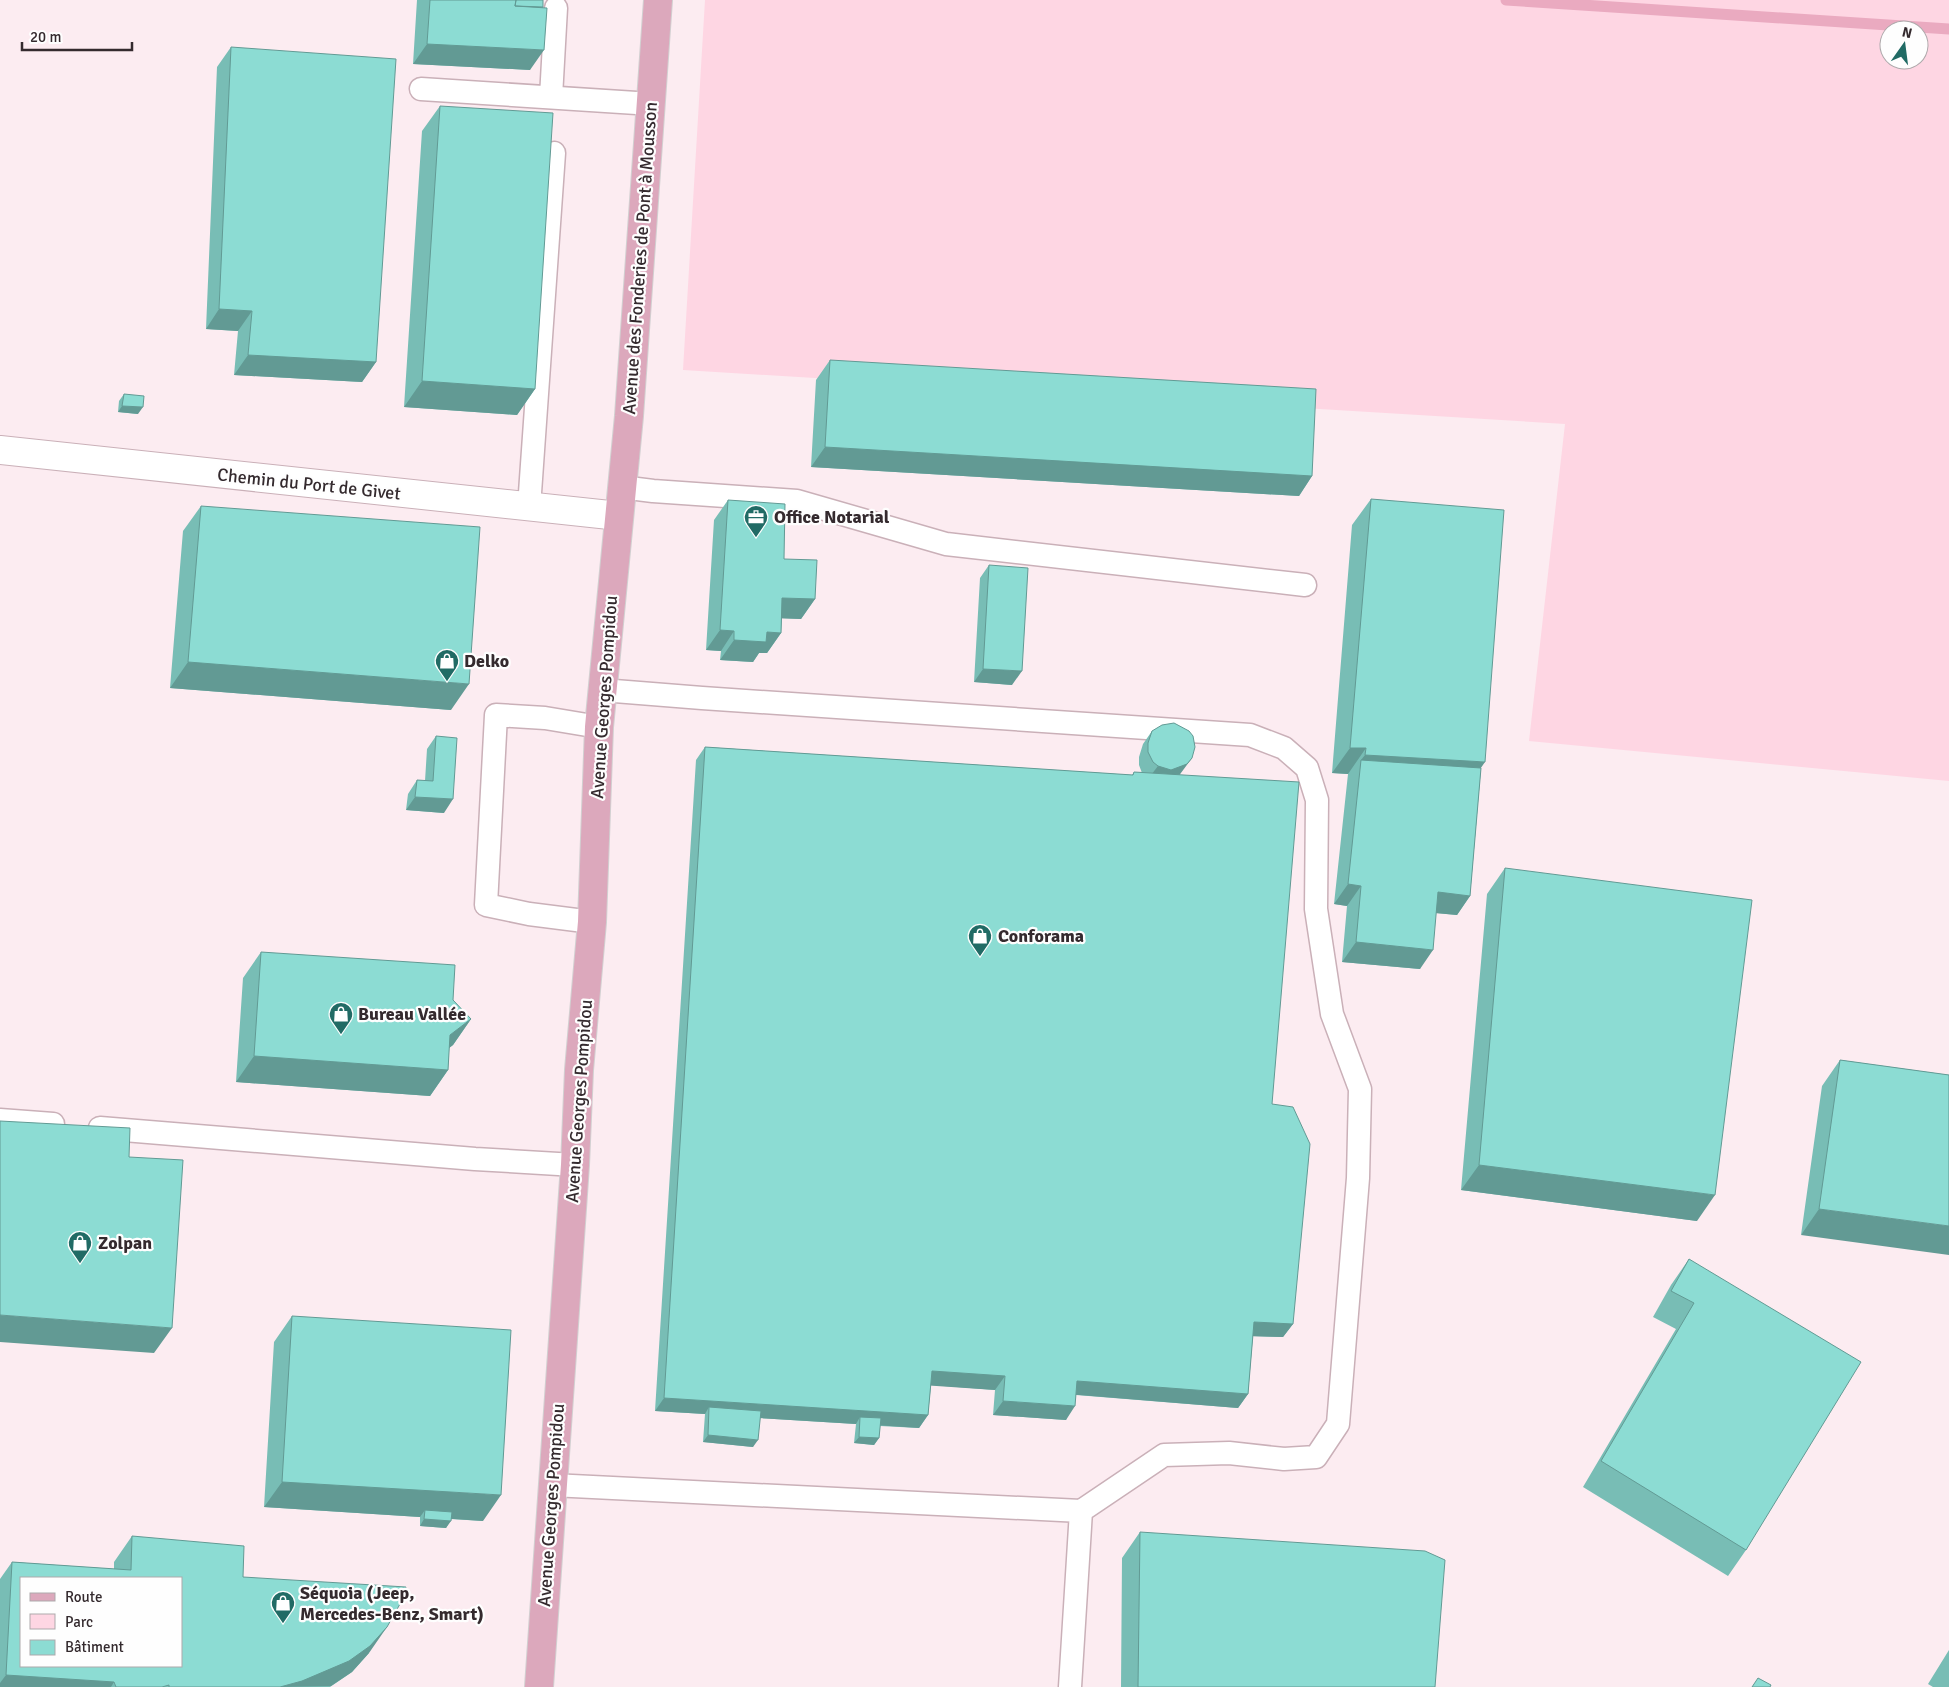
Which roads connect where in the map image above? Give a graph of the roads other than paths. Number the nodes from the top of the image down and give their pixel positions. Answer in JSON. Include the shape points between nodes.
{"nodes":[{"id":1,"x":658,"y":0,"type":"edge"},
{"id":2,"x":556,"y":8,"type":"dead end"},
{"id":3,"x":421,"y":89,"type":"dead end"},
{"id":4,"x":551,"y":97,"type":"junction"},
{"id":5,"x":652,"y":104,"type":"junction"},
{"id":6,"x":554,"y":153,"type":"edge"},
{"id":7,"x":0,"y":450,"type":"edge"},
{"id":8,"x":622,"y":487,"type":"junction"},
{"id":9,"x":529,"y":507,"type":"junction"},
{"id":10,"x":618,"y":516,"type":"junction"},
{"id":11,"x":1305,"y":585,"type":"dead end"},
{"id":12,"x":602,"y":690,"type":"junction"},
{"id":13,"x":599,"y":727,"type":"junction"},
{"id":14,"x":592,"y":922,"type":"junction"},
{"id":15,"x":0,"y":1120,"type":"edge"},
{"id":16,"x":575,"y":1164,"type":"junction"},
{"id":17,"x":552,"y":1485,"type":"junction"},
{"id":18,"x":1080,"y":1511,"type":"junction"},
{"id":19,"x":539,"y":1687,"type":"edge"},
{"id":20,"x":1070,"y":1687,"type":"edge"}],
"edges":[{"from":1,"to":5,"type":"main road","name":"Avenue des Fonderies de Pont à Mousson"},
{"from":2,"to":4,"type":"lane"},
{"from":3,"to":4,"type":"lane"},
{"from":4,"to":5,"type":"lane"},
{"from":5,"to":8,"type":"main road","name":"Avenue des Fonderies de Pont à Mousson"},
{"from":6,"to":9,"type":"lane"},
{"from":7,"to":9,"type":"street","name":"Chemin du Port de Givet"},
{"from":8,"to":10,"type":"main road","name":"Avenue des Fonderies de Pont à Mousson"},
{"from":8,"to":11,"type":"lane","via":[[797,501],[946,544]]},
{"from":9,"to":10,"type":"street","name":"Chemin du Port de Givet"},
{"from":10,"to":12,"type":"main road","name":"Avenue Georges Pompidou"},
{"from":12,"to":13,"type":"main road","name":"Avenue Georges Pompidou"},
{"from":12,"to":18,"type":"lane","via":[[1250,735],[1284,748],[1306,768],[1317,800],[1316,909],[1332,1014],[1360,1089],[1358,1178],[1338,1424],[1316,1457],[1284,1459],[1230,1453],[1164,1455]]},
{"from":13,"to":14,"type":"main road","name":"Avenue Georges Pompidou"},
{"from":13,"to":14,"type":"lane","via":[[545,718],[496,715],[486,905]]},
{"from":14,"to":16,"type":"main road","name":"Avenue Georges Pompidou","via":[[579,1070]]},
{"from":15,"to":16,"type":"lane","via":[[474,1159]]},
{"from":16,"to":17,"type":"main road","name":"Avenue Georges Pompidou"},
{"from":17,"to":18,"type":"lane"},
{"from":17,"to":19,"type":"main road","name":"Avenue Georges Pompidou"},
{"from":18,"to":20,"type":"lane"}]}
